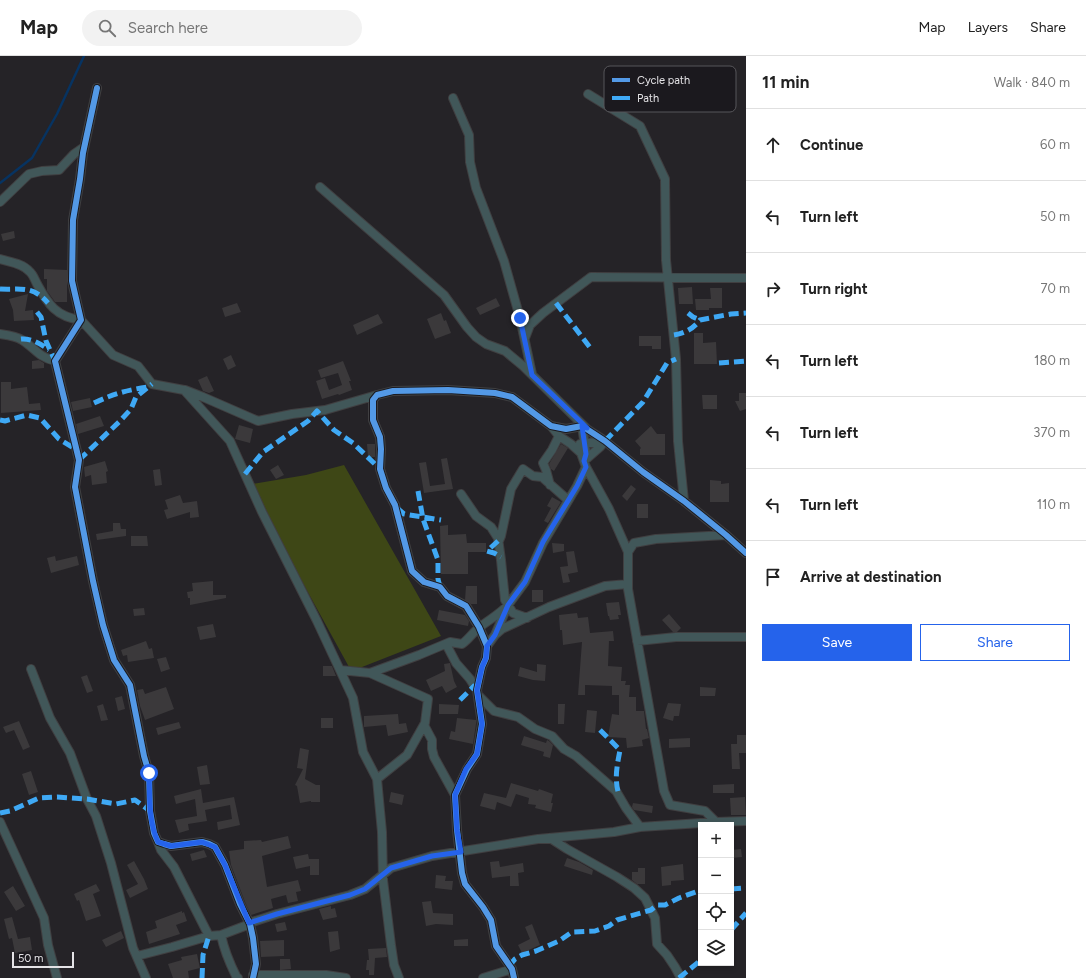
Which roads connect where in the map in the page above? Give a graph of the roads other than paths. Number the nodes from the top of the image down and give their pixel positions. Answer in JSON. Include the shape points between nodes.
{"nodes":[{"id":1,"x":97,"y":88,"type":"dead end"},
{"id":2,"x":588,"y":94,"type":"dead end"},
{"id":3,"x":452,"y":98,"type":"dead end"},
{"id":4,"x":604,"y":104,"type":"edge"},
{"id":5,"x":617,"y":112,"type":"edge"},
{"id":6,"x":84,"y":147,"type":"junction"},
{"id":7,"x":320,"y":188,"type":"dead end"},
{"id":8,"x":0,"y":202,"type":"edge"},
{"id":9,"x":0,"y":259,"type":"edge"},
{"id":10,"x":668,"y":278,"type":"junction"},
{"id":11,"x":746,"y":278,"type":"edge"},
{"id":12,"x":81,"y":320,"type":"junction"},
{"id":13,"x":0,"y":334,"type":"edge"},
{"id":14,"x":524,"y":339,"type":"junction"},
{"id":15,"x":55,"y":361,"type":"junction"},
{"id":16,"x":532,"y":375,"type":"junction"},
{"id":17,"x":184,"y":390,"type":"junction"},
{"id":18,"x":377,"y":396,"type":"junction"},
{"id":19,"x":551,"y":426,"type":"junction"},
{"id":20,"x":584,"y":427,"type":"junction"},
{"id":21,"x":559,"y":436,"type":"junction"},
{"id":22,"x":605,"y":440,"type":"junction"},
{"id":23,"x":584,"y":443,"type":"junction"},
{"id":24,"x":571,"y":444,"type":"junction"},
{"id":25,"x":585,"y":464,"type":"junction"},
{"id":26,"x":550,"y":485,"type":"junction"},
{"id":27,"x":461,"y":494,"type":"dead end"},
{"id":28,"x":568,"y":500,"type":"junction"},
{"id":29,"x":684,"y":501,"type":"junction"},
{"id":30,"x":726,"y":535,"type":"junction"},
{"id":31,"x":498,"y":543,"type":"junction"},
{"id":32,"x":628,"y":552,"type":"junction"},
{"id":33,"x":746,"y":553,"type":"edge"},
{"id":34,"x":628,"y":584,"type":"junction"},
{"id":35,"x":508,"y":605,"type":"junction"},
{"id":36,"x":526,"y":618,"type":"junction"},
{"id":37,"x":502,"y":619,"type":"junction"},
{"id":38,"x":490,"y":620,"type":"junction"},
{"id":39,"x":479,"y":627,"type":"junction"},
{"id":40,"x":495,"y":635,"type":"junction"},
{"id":41,"x":746,"y":637,"type":"edge"},
{"id":42,"x":637,"y":640,"type":"junction"},
{"id":43,"x":446,"y":644,"type":"junction"},
{"id":44,"x":487,"y":646,"type":"junction"},
{"id":45,"x":31,"y":669,"type":"dead end"},
{"id":46,"x":340,"y":670,"type":"junction"},
{"id":47,"x":370,"y":674,"type":"junction"},
{"id":48,"x":478,"y":692,"type":"junction"},
{"id":49,"x":424,"y":725,"type":"junction"},
{"id":50,"x":377,"y":779,"type":"junction"},
{"id":51,"x":455,"y":795,"type":"junction"},
{"id":52,"x":746,"y":821,"type":"edge"},
{"id":53,"x":0,"y":822,"type":"edge"},
{"id":54,"x":716,"y":822,"type":"joint"},
{"id":55,"x":698,"y":823,"type":"edge"},
{"id":56,"x":640,"y":827,"type":"junction"},
{"id":57,"x":550,"y":838,"type":"junction"},
{"id":58,"x":158,"y":842,"type":"junction"},
{"id":59,"x":461,"y":852,"type":"junction"},
{"id":60,"x":384,"y":874,"type":"junction"},
{"id":61,"x":249,"y":924,"type":"junction"},
{"id":62,"x":221,"y":935,"type":"junction"},
{"id":63,"x":209,"y":936,"type":"junction"},
{"id":64,"x":137,"y":956,"type":"junction"},
{"id":65,"x":512,"y":969,"type":"junction"},
{"id":66,"x":253,"y":977,"type":"edge"},
{"id":67,"x":57,"y":978,"type":"edge"},
{"id":68,"x":146,"y":978,"type":"edge"},
{"id":69,"x":238,"y":978,"type":"edge"},
{"id":70,"x":346,"y":978,"type":"edge"},
{"id":71,"x":399,"y":978,"type":"edge"},
{"id":72,"x":483,"y":978,"type":"edge"},
{"id":73,"x":514,"y":978,"type":"edge"},
{"id":74,"x":681,"y":978,"type":"edge"}],
"edges":[{"from":1,"to":6,"type":"street"},
{"from":2,"to":4,"type":"street"},
{"from":3,"to":14,"type":"street","via":[[469,135],[470,162],[476,188],[504,261]]},
{"from":5,"to":10,"type":"street","via":[[640,126],[665,180]]},
{"from":6,"to":8,"type":"street","via":[[59,170],[29,174]]},
{"from":6,"to":12,"type":"street","via":[[74,220],[72,282]]},
{"from":7,"to":16,"type":"street","via":[[444,295],[476,337],[505,351]]},
{"from":9,"to":12,"type":"street","via":[[30,271],[48,303],[60,314]]},
{"from":10,"to":11,"type":"street"},
{"from":10,"to":14,"type":"street","via":[[591,278],[543,313],[530,325]]},
{"from":10,"to":29,"type":"street","via":[[676,359],[678,441]]},
{"from":12,"to":15,"type":"street"},
{"from":12,"to":17,"type":"street","via":[[113,355],[138,366],[152,384]]},
{"from":13,"to":15,"type":"street","via":[[21,339],[45,358]]},
{"from":14,"to":16,"type":"street"},
{"from":15,"to":58,"type":"street","via":[[79,460],[75,487],[93,581],[114,660],[130,685],[149,773],[150,812]]},
{"from":16,"to":20,"type":"street"},
{"from":17,"to":18,"type":"street","via":[[258,420],[325,410]]},
{"from":17,"to":46,"type":"street","via":[[230,441]]},
{"from":18,"to":19,"type":"street","via":[[393,391],[448,390],[495,393],[512,397]]},
{"from":18,"to":39,"type":"street","via":[[372,406],[373,420],[380,438],[380,469],[395,505],[412,571],[424,582],[440,588],[447,596],[466,606]]},
{"from":19,"to":20,"type":"street","via":[[566,429]]},
{"from":19,"to":21,"type":"street"},
{"from":20,"to":22,"type":"street"},
{"from":20,"to":23,"type":"street"},
{"from":21,"to":24,"type":"street"},
{"from":21,"to":26,"type":"street","via":[[543,463]]},
{"from":22,"to":23,"type":"street"},
{"from":22,"to":25,"type":"street"},
{"from":22,"to":29,"type":"street","via":[[643,472]]},
{"from":23,"to":24,"type":"street"},
{"from":23,"to":25,"type":"street"},
{"from":24,"to":25,"type":"street","via":[[581,454]]},
{"from":25,"to":28,"type":"street","via":[[577,486]]},
{"from":25,"to":32,"type":"street","via":[[610,509]]},
{"from":26,"to":28,"type":"street"},
{"from":26,"to":31,"type":"street","via":[[542,477],[533,476],[523,469],[511,489]]},
{"from":27,"to":31,"type":"street","via":[[476,516],[490,526],[498,538]]},
{"from":28,"to":35,"type":"street","via":[[543,542],[525,582]]},
{"from":29,"to":30,"type":"street"},
{"from":30,"to":32,"type":"street","via":[[656,539],[634,543]]},
{"from":30,"to":33,"type":"street"},
{"from":31,"to":35,"type":"street","via":[[505,600]]},
{"from":32,"to":34,"type":"street"},
{"from":34,"to":36,"type":"street","via":[[605,586]]},
{"from":34,"to":42,"type":"street"},
{"from":35,"to":36,"type":"street","via":[[513,613]]},
{"from":35,"to":37,"type":"street"},
{"from":35,"to":38,"type":"street"},
{"from":36,"to":37,"type":"street"},
{"from":36,"to":40,"type":"street"},
{"from":37,"to":38,"type":"street"},
{"from":37,"to":40,"type":"street"},
{"from":38,"to":39,"type":"street"},
{"from":39,"to":43,"type":"street","via":[[462,644]]},
{"from":39,"to":44,"type":"street"},
{"from":40,"to":44,"type":"street"},
{"from":41,"to":42,"type":"street"},
{"from":42,"to":54,"type":"street","via":[[664,791],[670,805],[705,812]]},
{"from":43,"to":47,"type":"street"},
{"from":43,"to":48,"type":"street","via":[[456,663]]},
{"from":44,"to":48,"type":"street"},
{"from":45,"to":64,"type":"street","via":[[50,718],[70,753],[96,816]]},
{"from":46,"to":47,"type":"street"},
{"from":46,"to":50,"type":"street","via":[[353,698],[363,752]]},
{"from":47,"to":49,"type":"street","via":[[428,699]]},
{"from":48,"to":51,"type":"street","via":[[482,724],[477,754],[466,769]]},
{"from":48,"to":56,"type":"street","via":[[494,711],[518,717],[535,729],[552,736],[564,749],[616,790]]},
{"from":49,"to":50,"type":"street","via":[[407,754]]},
{"from":49,"to":51,"type":"street","via":[[432,740],[434,757]]},
{"from":50,"to":60,"type":"street"},
{"from":51,"to":59,"type":"street"},
{"from":52,"to":54,"type":"street"},
{"from":53,"to":67,"type":"street","via":[[44,918]]},
{"from":55,"to":56,"type":"street"},
{"from":56,"to":57,"type":"street"},
{"from":57,"to":59,"type":"street"},
{"from":57,"to":74,"type":"street","via":[[617,877],[645,898],[655,918],[657,944],[667,954]]},
{"from":58,"to":61,"type":"street","via":[[171,846],[202,842],[215,847]]},
{"from":58,"to":63,"type":"street","via":[[160,850],[174,867]]},
{"from":59,"to":60,"type":"street","via":[[432,856],[391,868]]},
{"from":59,"to":65,"type":"street","via":[[465,884],[491,920],[496,946]]},
{"from":60,"to":61,"type":"street","via":[[365,889],[350,895]]},
{"from":60,"to":71,"type":"street","via":[[391,945]]},
{"from":61,"to":62,"type":"street"},
{"from":61,"to":66,"type":"street","via":[[255,948],[256,964]]},
{"from":62,"to":63,"type":"street"},
{"from":62,"to":69,"type":"street"},
{"from":63,"to":64,"type":"street"},
{"from":64,"to":68,"type":"street"},
{"from":65,"to":72,"type":"street"},
{"from":65,"to":73,"type":"street"},
{"from":66,"to":70,"type":"street","via":[[318,975]]}]}
